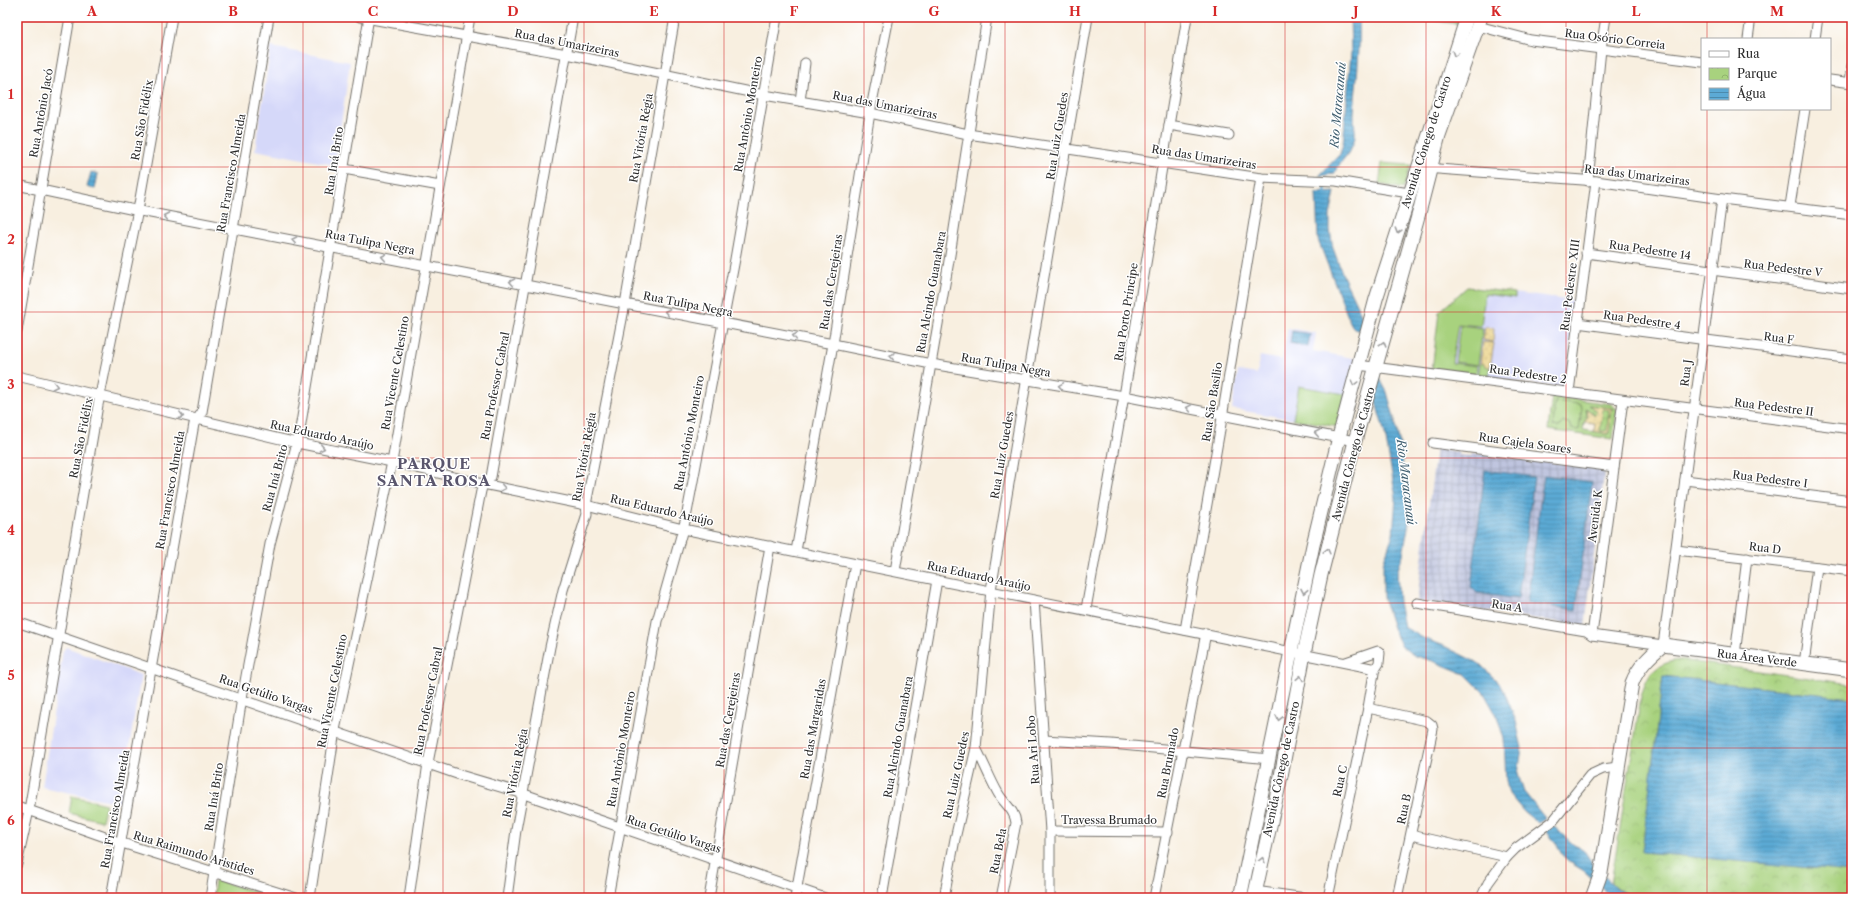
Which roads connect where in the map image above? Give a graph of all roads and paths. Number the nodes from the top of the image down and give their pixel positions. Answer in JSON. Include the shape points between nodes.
{"nodes":[{"id":1,"x":70,"y":17,"type":"edge"},
{"id":2,"x":172,"y":17,"type":"edge"},
{"id":3,"x":269,"y":17,"type":"edge"},
{"id":4,"x":470,"y":17,"type":"edge"},
{"id":5,"x":574,"y":17,"type":"edge"},
{"id":6,"x":675,"y":17,"type":"edge"},
{"id":7,"x":777,"y":17,"type":"edge"},
{"id":8,"x":889,"y":17,"type":"edge"},
{"id":9,"x":987,"y":17,"type":"edge"},
{"id":10,"x":1088,"y":17,"type":"edge"},
{"id":11,"x":1187,"y":17,"type":"edge"},
{"id":12,"x":1467,"y":17,"type":"edge"},
{"id":13,"x":1606,"y":17,"type":"edge"},
{"id":14,"x":1752,"y":17,"type":"edge"},
{"id":15,"x":1818,"y":17,"type":"edge"},
{"id":16,"x":366,"y":18,"type":"edge"},
{"id":17,"x":1480,"y":21,"type":"edge"},
{"id":18,"x":466,"y":37,"type":"junction"},
{"id":19,"x":1748,"y":38,"type":"edge"},
{"id":20,"x":1815,"y":38,"type":"edge"},
{"id":21,"x":1601,"y":49,"type":"junction"},
{"id":22,"x":567,"y":54,"type":"junction"},
{"id":23,"x":1701,"y":62,"type":"edge"},
{"id":24,"x":805,"y":63,"type":"dead end"},
{"id":25,"x":1852,"y":66,"type":"edge"},
{"id":26,"x":664,"y":74,"type":"junction"},
{"id":27,"x":1831,"y":80,"type":"edge"},
{"id":28,"x":1851,"y":83,"type":"edge"},
{"id":29,"x":764,"y":95,"type":"junction"},
{"id":30,"x":800,"y":101,"type":"junction"},
{"id":31,"x":1805,"y":110,"type":"edge"},
{"id":32,"x":870,"y":113,"type":"junction"},
{"id":33,"x":1169,"y":125,"type":"junction"},
{"id":34,"x":968,"y":134,"type":"junction"},
{"id":35,"x":1229,"y":135,"type":"dead end"},
{"id":36,"x":1067,"y":149,"type":"junction"},
{"id":37,"x":1163,"y":163,"type":"junction"},
{"id":38,"x":1424,"y":168,"type":"junction"},
{"id":39,"x":344,"y":169,"type":"junction"},
{"id":40,"x":1261,"y":178,"type":"junction"},
{"id":41,"x":1592,"y":181,"type":"junction"},
{"id":42,"x":17,"y":185,"type":"edge"},
{"id":43,"x":440,"y":186,"type":"junction"},
{"id":44,"x":40,"y":190,"type":"junction"},
{"id":45,"x":1409,"y":193,"type":"junction"},
{"id":46,"x":1722,"y":199,"type":"junction"},
{"id":47,"x":1790,"y":206,"type":"junction"},
{"id":48,"x":138,"y":210,"type":"junction"},
{"id":49,"x":1852,"y":215,"type":"edge"},
{"id":50,"x":233,"y":229,"type":"junction"},
{"id":51,"x":332,"y":247,"type":"junction"},
{"id":52,"x":1586,"y":253,"type":"junction"},
{"id":53,"x":426,"y":266,"type":"junction"},
{"id":54,"x":1711,"y":271,"type":"junction"},
{"id":55,"x":526,"y":285,"type":"junction"},
{"id":56,"x":1852,"y":289,"type":"edge"},
{"id":57,"x":625,"y":304,"type":"junction"},
{"id":58,"x":722,"y":322,"type":"junction"},
{"id":59,"x":1577,"y":323,"type":"junction"},
{"id":60,"x":17,"y":331,"type":"edge"},
{"id":61,"x":1703,"y":340,"type":"junction"},
{"id":62,"x":833,"y":344,"type":"junction"},
{"id":63,"x":1852,"y":360,"type":"edge"},
{"id":64,"x":930,"y":364,"type":"junction"},
{"id":65,"x":1358,"y":364,"type":"junction"},
{"id":66,"x":1376,"y":366,"type":"junction"},
{"id":67,"x":17,"y":376,"type":"edge"},
{"id":68,"x":1027,"y":381,"type":"junction"},
{"id":69,"x":1569,"y":392,"type":"junction"},
{"id":70,"x":1124,"y":396,"type":"junction"},
{"id":71,"x":101,"y":397,"type":"junction"},
{"id":72,"x":1623,"y":400,"type":"junction"},
{"id":73,"x":1694,"y":409,"type":"junction"},
{"id":74,"x":1222,"y":414,"type":"junction"},
{"id":75,"x":197,"y":420,"type":"junction"},
{"id":76,"x":1852,"y":429,"type":"edge"},
{"id":77,"x":1339,"y":437,"type":"junction"},
{"id":78,"x":1355,"y":441,"type":"junction"},
{"id":79,"x":297,"y":443,"type":"junction"},
{"id":80,"x":1433,"y":443,"type":"dead end"},
{"id":81,"x":392,"y":462,"type":"junction"},
{"id":82,"x":1614,"y":467,"type":"junction"},
{"id":83,"x":1685,"y":480,"type":"junction"},
{"id":84,"x":483,"y":484,"type":"junction"},
{"id":85,"x":1852,"y":501,"type":"edge"},
{"id":86,"x":586,"y":504,"type":"junction"},
{"id":87,"x":683,"y":529,"type":"junction"},
{"id":88,"x":770,"y":546,"type":"junction"},
{"id":89,"x":1676,"y":550,"type":"junction"},
{"id":90,"x":796,"y":552,"type":"junction"},
{"id":91,"x":1747,"y":558,"type":"junction"},
{"id":92,"x":855,"y":564,"type":"junction"},
{"id":93,"x":1817,"y":567,"type":"junction"},
{"id":94,"x":895,"y":571,"type":"junction"},
{"id":95,"x":1852,"y":571,"type":"edge"},
{"id":96,"x":937,"y":580,"type":"junction"},
{"id":97,"x":991,"y":590,"type":"junction"},
{"id":98,"x":1034,"y":600,"type":"junction"},
{"id":99,"x":1417,"y":603,"type":"dead end"},
{"id":100,"x":1086,"y":610,"type":"junction"},
{"id":101,"x":17,"y":622,"type":"edge"},
{"id":102,"x":1185,"y":630,"type":"junction"},
{"id":103,"x":1206,"y":633,"type":"junction"},
{"id":104,"x":1592,"y":634,"type":"junction"},
{"id":105,"x":58,"y":635,"type":"junction"},
{"id":106,"x":1663,"y":645,"type":"junction"},
{"id":107,"x":1298,"y":653,"type":"junction"},
{"id":108,"x":1735,"y":655,"type":"junction"},
{"id":109,"x":1345,"y":662,"type":"junction"},
{"id":110,"x":1804,"y":664,"type":"junction"},
{"id":111,"x":150,"y":669,"type":"junction"},
{"id":112,"x":1373,"y":670,"type":"junction"},
{"id":113,"x":1852,"y":670,"type":"edge"},
{"id":114,"x":242,"y":698,"type":"junction"},
{"id":115,"x":1368,"y":708,"type":"junction"},
{"id":116,"x":335,"y":730,"type":"junction"},
{"id":117,"x":1044,"y":740,"type":"junction"},
{"id":118,"x":976,"y":748,"type":"junction"},
{"id":119,"x":1182,"y":751,"type":"junction"},
{"id":120,"x":1270,"y":759,"type":"junction"},
{"id":121,"x":428,"y":763,"type":"junction"},
{"id":122,"x":1618,"y":767,"type":"junction"},
{"id":123,"x":1267,"y":774,"type":"junction"},
{"id":124,"x":1281,"y":776,"type":"junction"},
{"id":125,"x":524,"y":794,"type":"junction"},
{"id":126,"x":17,"y":806,"type":"edge"},
{"id":127,"x":29,"y":810,"type":"junction"},
{"id":128,"x":619,"y":828,"type":"junction"},
{"id":129,"x":1050,"y":832,"type":"junction"},
{"id":130,"x":1168,"y":832,"type":"junction"},
{"id":131,"x":1411,"y":835,"type":"junction"},
{"id":132,"x":122,"y":843,"type":"junction"},
{"id":133,"x":1507,"y":857,"type":"junction"},
{"id":134,"x":716,"y":860,"type":"junction"},
{"id":135,"x":17,"y":864,"type":"edge"},
{"id":136,"x":214,"y":871,"type":"junction"},
{"id":137,"x":796,"y":893,"type":"edge"},
{"id":138,"x":1241,"y":894,"type":"edge"},
{"id":139,"x":1255,"y":894,"type":"edge"},
{"id":140,"x":111,"y":898,"type":"edge"},
{"id":141,"x":210,"y":898,"type":"edge"},
{"id":142,"x":296,"y":898,"type":"edge"},
{"id":143,"x":310,"y":898,"type":"edge"},
{"id":144,"x":409,"y":898,"type":"edge"},
{"id":145,"x":507,"y":898,"type":"edge"},
{"id":146,"x":608,"y":898,"type":"edge"},
{"id":147,"x":709,"y":898,"type":"edge"},
{"id":148,"x":824,"y":898,"type":"edge"},
{"id":149,"x":882,"y":898,"type":"edge"},
{"id":150,"x":944,"y":898,"type":"edge"},
{"id":151,"x":1001,"y":898,"type":"edge"},
{"id":152,"x":1050,"y":898,"type":"edge"},
{"id":153,"x":1154,"y":898,"type":"edge"},
{"id":154,"x":1306,"y":898,"type":"edge"},
{"id":155,"x":1328,"y":898,"type":"edge"},
{"id":156,"x":1397,"y":898,"type":"edge"},
{"id":157,"x":1481,"y":898,"type":"edge"},
{"id":158,"x":1592,"y":898,"type":"edge"}],
"edges":[{"from":1,"to":44,"type":"street","name":"Rua Antônio Jacó"},
{"from":2,"to":48,"type":"street","name":"Rua São Fidélix"},
{"from":3,"to":50,"type":"street","name":"Rua Francisco Almeida"},
{"from":4,"to":18,"type":"street","name":"Rua Vicente Celestino"},
{"from":5,"to":22,"type":"street","name":"Rua Professor Cabral"},
{"from":6,"to":26,"type":"street","name":"Rua Vitória Régia"},
{"from":7,"to":29,"type":"street","name":"Rua Antônio Monteiro"},
{"from":8,"to":32,"type":"street","name":"Rua das Cerejeiras"},
{"from":9,"to":34,"type":"street","name":"Rua Alcindo Guanabara"},
{"from":10,"to":36,"type":"street","name":"Rua Luiz Guedes"},
{"from":11,"to":33,"type":"street","name":"Rua Porto Príncipe"},
{"from":12,"to":38,"type":"main road","name":"Avenida Cônego de Castro","one_way":true},
{"from":13,"to":21,"type":"street","name":"Rua Pedestre XIII"},
{"from":14,"to":19,"type":"street"},
{"from":15,"to":20,"type":"street"},
{"from":16,"to":18,"type":"street","name":"Rua das Umarizeiras"},
{"from":16,"to":39,"type":"street","name":"Rua Iná Brito"},
{"from":17,"to":21,"type":"street","name":"Rua Osório Correia","via":[[1531,40]]},
{"from":17,"to":38,"type":"main road","name":"Avenida Cônego de Castro","via":[[1439,135]]},
{"from":18,"to":22,"type":"street","name":"Rua das Umarizeiras"},
{"from":18,"to":43,"type":"street","name":"Rua Vicente Celestino"},
{"from":21,"to":23,"type":"street","name":"Rua Osório Correia"},
{"from":21,"to":41,"type":"street","name":"Rua Pedestre XIII"},
{"from":22,"to":26,"type":"street","name":"Rua das Umarizeiras"},
{"from":22,"to":55,"type":"street","name":"Rua Professor Cabral"},
{"from":24,"to":30,"type":"street"},
{"from":25,"to":28,"type":"street"},
{"from":26,"to":29,"type":"street","name":"Rua das Umarizeiras"},
{"from":26,"to":57,"type":"street","name":"Rua Vitória Régia"},
{"from":27,"to":28,"type":"street"},
{"from":29,"to":30,"type":"street","name":"Rua das Umarizeiras"},
{"from":29,"to":58,"type":"street","name":"Rua Antônio Monteiro"},
{"from":30,"to":32,"type":"street","name":"Rua das Umarizeiras"},
{"from":31,"to":47,"type":"street"},
{"from":32,"to":34,"type":"street","name":"Rua das Umarizeiras"},
{"from":32,"to":62,"type":"street","name":"Rua das Cerejeiras"},
{"from":33,"to":35,"type":"street"},
{"from":33,"to":37,"type":"street","name":"Rua Porto Príncipe"},
{"from":34,"to":36,"type":"street","name":"Rua das Umarizeiras"},
{"from":34,"to":64,"type":"street","name":"Rua Alcindo Guanabara"},
{"from":36,"to":37,"type":"street","name":"Rua das Umarizeiras"},
{"from":36,"to":68,"type":"street","name":"Rua Luiz Guedes"},
{"from":37,"to":40,"type":"street","name":"Rua das Umarizeiras"},
{"from":37,"to":70,"type":"street","name":"Rua Porto Príncipe"},
{"from":38,"to":41,"type":"street","name":"Rua das Umarizeiras"},
{"from":38,"to":45,"type":"main road","name":"Avenida Cônego de Castro"},
{"from":66,"to":38,"type":"main road","name":"Avenida Cônego de Castro","one_way":true},
{"from":39,"to":43,"type":"street"},
{"from":39,"to":51,"type":"street","name":"Rua Iná Brito"},
{"from":40,"to":45,"type":"street","name":"Rua das Umarizeiras","via":[[1336,181]]},
{"from":40,"to":74,"type":"street","name":"Rua São Basilio"},
{"from":41,"to":46,"type":"street","name":"Rua das Umarizeiras"},
{"from":41,"to":52,"type":"street","name":"Rua Pedestre XIII"},
{"from":42,"to":44,"type":"street","name":"Rua Tulipa Negra"},
{"from":43,"to":53,"type":"street","name":"Rua Vicente Celestino"},
{"from":44,"to":48,"type":"street","name":"Rua Tulipa Negra"},
{"from":44,"to":60,"type":"street","name":"Rua Antônio Jacó"},
{"from":45,"to":65,"type":"main road","name":"Avenida Cônego de Castro","one_way":true},
{"from":46,"to":47,"type":"street","name":"Rua das Umarizeiras"},
{"from":46,"to":54,"type":"street","name":"Rua J"},
{"from":47,"to":49,"type":"street","name":"Rua das Umarizeiras"},
{"from":50,"to":48,"type":"street","name":"Rua Tulipa Negra","one_way":true},
{"from":48,"to":71,"type":"street","name":"Rua São Fidélix"},
{"from":51,"to":50,"type":"street","name":"Rua Tulipa Negra","one_way":true},
{"from":50,"to":75,"type":"street","name":"Rua Francisco Almeida","via":[[202,412]]},
{"from":53,"to":51,"type":"street","name":"Rua Tulipa Negra","one_way":true},
{"from":51,"to":79,"type":"street","name":"Rua Iná Brito"},
{"from":52,"to":54,"type":"street","name":"Rua Pedestre 14"},
{"from":52,"to":59,"type":"street","name":"Rua Pedestre XIII"},
{"from":55,"to":53,"type":"street","name":"Rua Tulipa Negra","one_way":true},
{"from":53,"to":81,"type":"street","name":"Rua Vicente Celestino"},
{"from":54,"to":56,"type":"street","name":"Rua Pedestre V"},
{"from":54,"to":61,"type":"street","name":"Rua J"},
{"from":55,"to":57,"type":"street","name":"Rua Tulipa Negra"},
{"from":55,"to":84,"type":"street","name":"Rua Professor Cabral","via":[[491,477]]},
{"from":58,"to":57,"type":"street","name":"Rua Tulipa Negra","one_way":true},
{"from":57,"to":86,"type":"street","name":"Rua Vitória Régia"},
{"from":62,"to":58,"type":"street","name":"Rua Tulipa Negra","one_way":true},
{"from":58,"to":87,"type":"street","name":"Rua Antônio Monteiro"},
{"from":59,"to":61,"type":"street","name":"Rua Pedestre 4"},
{"from":59,"to":69,"type":"street","name":"Rua Pedestre XIII"},
{"from":61,"to":63,"type":"street","name":"Rua F"},
{"from":61,"to":73,"type":"street","name":"Rua J"},
{"from":64,"to":62,"type":"street","name":"Rua Tulipa Negra","one_way":true},
{"from":62,"to":90,"type":"street","name":"Rua das Cerejeiras"},
{"from":64,"to":68,"type":"street","name":"Rua Tulipa Negra"},
{"from":64,"to":94,"type":"street","name":"Rua Alcindo Guanabara"},
{"from":65,"to":66,"type":"street","name":"Rua Pedestre 2"},
{"from":65,"to":77,"type":"main road","name":"Avenida Cônego de Castro","one_way":true},
{"from":66,"to":69,"type":"street","name":"Rua Pedestre 2"},
{"from":66,"to":78,"type":"main road","name":"Avenida Cônego de Castro"},
{"from":67,"to":71,"type":"street","name":"Rua Eduardo Araújo","one_way":true},
{"from":70,"to":68,"type":"street","name":"Rua Tulipa Negra","one_way":true},
{"from":68,"to":97,"type":"street","name":"Rua Luiz Guedes"},
{"from":69,"to":72,"type":"street","name":"Rua Pedestre 2"},
{"from":74,"to":70,"type":"street","name":"Rua Tulipa Negra","one_way":true},
{"from":70,"to":100,"type":"street","name":"Rua Porto Príncipe"},
{"from":71,"to":75,"type":"street","name":"Rua Eduardo Araújo","one_way":true},
{"from":71,"to":105,"type":"street","name":"Rua São Fidélix"},
{"from":72,"to":73,"type":"street","name":"Rua Pedestre 2"},
{"from":72,"to":82,"type":"street","name":"Avenida K"},
{"from":73,"to":76,"type":"street","name":"Rua Pedestre II"},
{"from":73,"to":83,"type":"street","name":"Rua J"},
{"from":77,"to":74,"type":"street","name":"Rua Tulipa Negra","one_way":true},
{"from":74,"to":102,"type":"street","name":"Rua São Basilio"},
{"from":75,"to":79,"type":"street","name":"Rua Eduardo Araújo"},
{"from":75,"to":111,"type":"street","name":"Rua Francisco Almeida","via":[[194,424]]},
{"from":77,"to":78,"type":"street","name":"Rua Tulipa Negra"},
{"from":77,"to":107,"type":"main road","name":"Avenida Cônego de Castro","one_way":true,"via":[[1313,546]]},
{"from":107,"to":78,"type":"main road","name":"Avenida Cônego de Castro","one_way":true},
{"from":79,"to":81,"type":"street","name":"Rua Eduardo Araújo","one_way":true},
{"from":79,"to":114,"type":"street","name":"Rua Iná Brito","via":[[270,544]]},
{"from":80,"to":82,"type":"street","name":"Rua Cajela Soares"},
{"from":81,"to":84,"type":"street","name":"Rua Eduardo Araújo"},
{"from":81,"to":116,"type":"street","name":"Rua Vicente Celestino"},
{"from":82,"to":104,"type":"street","name":"Avenida K"},
{"from":83,"to":85,"type":"street","name":"Rua Pedestre I"},
{"from":83,"to":89,"type":"street","name":"Rua J"},
{"from":84,"to":86,"type":"street","name":"Rua Eduardo Araújo","one_way":true},
{"from":84,"to":121,"type":"street","name":"Rua Professor Cabral"},
{"from":86,"to":87,"type":"street","name":"Rua Eduardo Araújo"},
{"from":86,"to":125,"type":"street","name":"Rua Vitória Régia","via":[[586,514],[560,604]]},
{"from":87,"to":88,"type":"street","name":"Rua Eduardo Araújo"},
{"from":87,"to":128,"type":"street","name":"Rua Antônio Monteiro","via":[[657,621]]},
{"from":88,"to":90,"type":"street","name":"Rua Eduardo Araújo"},
{"from":88,"to":134,"type":"street","name":"Rua das Cerejeiras"},
{"from":89,"to":91,"type":"street","name":"Rua D"},
{"from":89,"to":106,"type":"street"},
{"from":90,"to":92,"type":"street","name":"Rua Eduardo Araújo"},
{"from":91,"to":93,"type":"street","name":"Rua D"},
{"from":91,"to":108,"type":"street"},
{"from":92,"to":94,"type":"street","name":"Rua Eduardo Araújo"},
{"from":92,"to":137,"type":"street","name":"Rua das Margaridas"},
{"from":93,"to":95,"type":"street","name":"Rua D"},
{"from":93,"to":110,"type":"street"},
{"from":94,"to":96,"type":"street","name":"Rua Eduardo Araújo"},
{"from":96,"to":97,"type":"street","name":"Rua Eduardo Araújo"},
{"from":96,"to":149,"type":"street","name":"Rua Alcindo Guanabara"},
{"from":97,"to":98,"type":"street","name":"Rua Eduardo Araújo"},
{"from":97,"to":118,"type":"street","name":"Rua Luiz Guedes"},
{"from":98,"to":100,"type":"street","name":"Rua Eduardo Araújo"},
{"from":98,"to":117,"type":"street","name":"Rua Ari Lobo"},
{"from":99,"to":104,"type":"street","name":"Rua A"},
{"from":100,"to":102,"type":"street","name":"Rua Eduardo Araújo"},
{"from":101,"to":105,"type":"street","name":"Rua Getúlio Vargas"},
{"from":102,"to":103,"type":"street","name":"Rua Eduardo Araújo"},
{"from":103,"to":107,"type":"street","name":"Rua Eduardo Araújo"},
{"from":103,"to":119,"type":"street","name":"Rua Brumado"},
{"from":104,"to":106,"type":"street","name":"Rua Área Verde"},
{"from":105,"to":111,"type":"street","name":"Rua Getúlio Vargas"},
{"from":105,"to":127,"type":"street","name":"Rua São Fidélix"},
{"from":106,"to":108,"type":"main road","name":"Rua Área Verde"},
{"from":106,"to":122,"type":"main road","via":[[1641,665],[1632,683]]},
{"from":107,"to":109,"type":"street","name":"Rua Eduardo Araújo"},
{"from":107,"to":120,"type":"main road","name":"Avenida Cônego de Castro","one_way":true},
{"from":124,"to":107,"type":"main road","name":"Avenida Cônego de Castro","one_way":true},
{"from":108,"to":110,"type":"main road","name":"Rua Área Verde"},
{"from":109,"to":112,"type":"street","name":"Rua Eduardo Araújo"},
{"from":109,"to":112,"type":"street","name":"Rua C","via":[[1378,651],[1380,659]]},
{"from":110,"to":113,"type":"main road","name":"Rua Área Verde"},
{"from":111,"to":114,"type":"street","name":"Rua Getúlio Vargas"},
{"from":111,"to":132,"type":"street","name":"Rua Francisco Almeida"},
{"from":112,"to":115,"type":"street","name":"Rua C"},
{"from":114,"to":116,"type":"street","name":"Rua Getúlio Vargas"},
{"from":114,"to":136,"type":"street","name":"Rua Iná Brito"},
{"from":115,"to":131,"type":"street","name":"Rua B","via":[[1427,720],[1432,725],[1433,732]]},
{"from":115,"to":155,"type":"street","name":"Rua C"},
{"from":116,"to":121,"type":"street","name":"Rua Getúlio Vargas"},
{"from":116,"to":143,"type":"street","name":"Rua Vicente Celestino"},
{"from":117,"to":119,"type":"street"},
{"from":117,"to":129,"type":"street","name":"Rua Ari Lobo"},
{"from":118,"to":150,"type":"street","name":"Rua Luiz Guedes"},
{"from":118,"to":151,"type":"street","name":"Rua Bela","via":[[997,792],[1015,817],[1016,823]]},
{"from":119,"to":120,"type":"street"},
{"from":119,"to":130,"type":"street","name":"Rua Brumado"},
{"from":120,"to":123,"type":"main road","name":"Avenida Cônego de Castro"},
{"from":121,"to":125,"type":"street","name":"Rua Getúlio Vargas"},
{"from":121,"to":144,"type":"street","name":"Rua Professor Cabral"},
{"from":122,"to":133,"type":"street","via":[[1603,768],[1590,775],[1553,821]]},
{"from":122,"to":158,"type":"main road","via":[[1600,878]]},
{"from":123,"to":124,"type":"main road"},
{"from":123,"to":138,"type":"main road","name":"Avenida Cônego de Castro"},
{"from":139,"to":124,"type":"main road","name":"Avenida Cônego de Castro","one_way":true},
{"from":125,"to":128,"type":"street","name":"Rua Getúlio Vargas"},
{"from":125,"to":145,"type":"street","name":"Rua Vitória Régia","via":[[516,830]]},
{"from":126,"to":127,"type":"street","name":"Rua Raimundo Aristides"},
{"from":127,"to":132,"type":"street","name":"Rua Raimundo Aristides"},
{"from":127,"to":135,"type":"street","name":"Rua São Fidélix"},
{"from":128,"to":134,"type":"street","name":"Rua Getúlio Vargas"},
{"from":128,"to":146,"type":"street","name":"Rua Antônio Monteiro"},
{"from":129,"to":130,"type":"street","name":"Travessa Brumado"},
{"from":129,"to":152,"type":"street","name":"Rua Ari Lobo"},
{"from":130,"to":153,"type":"street","name":"Rua Brumado"},
{"from":131,"to":133,"type":"street"},
{"from":131,"to":156,"type":"street","name":"Rua B"},
{"from":132,"to":136,"type":"street","name":"Rua Raimundo Aristides"},
{"from":132,"to":140,"type":"street","name":"Rua Francisco Almeida"},
{"from":133,"to":157,"type":"street","via":[[1488,883]]},
{"from":134,"to":137,"type":"street","name":"Rua Getúlio Vargas"},
{"from":134,"to":147,"type":"street","name":"Rua das Cerejeiras"},
{"from":136,"to":141,"type":"street","name":"Rua Iná Brito"},
{"from":136,"to":142,"type":"street","name":"Rua Raimundo Aristides"},
{"from":137,"to":148,"type":"street","name":"Rua Getúlio Vargas"},
{"from":138,"to":139,"type":"main road"},
{"from":139,"to":154,"type":"street"}]}
